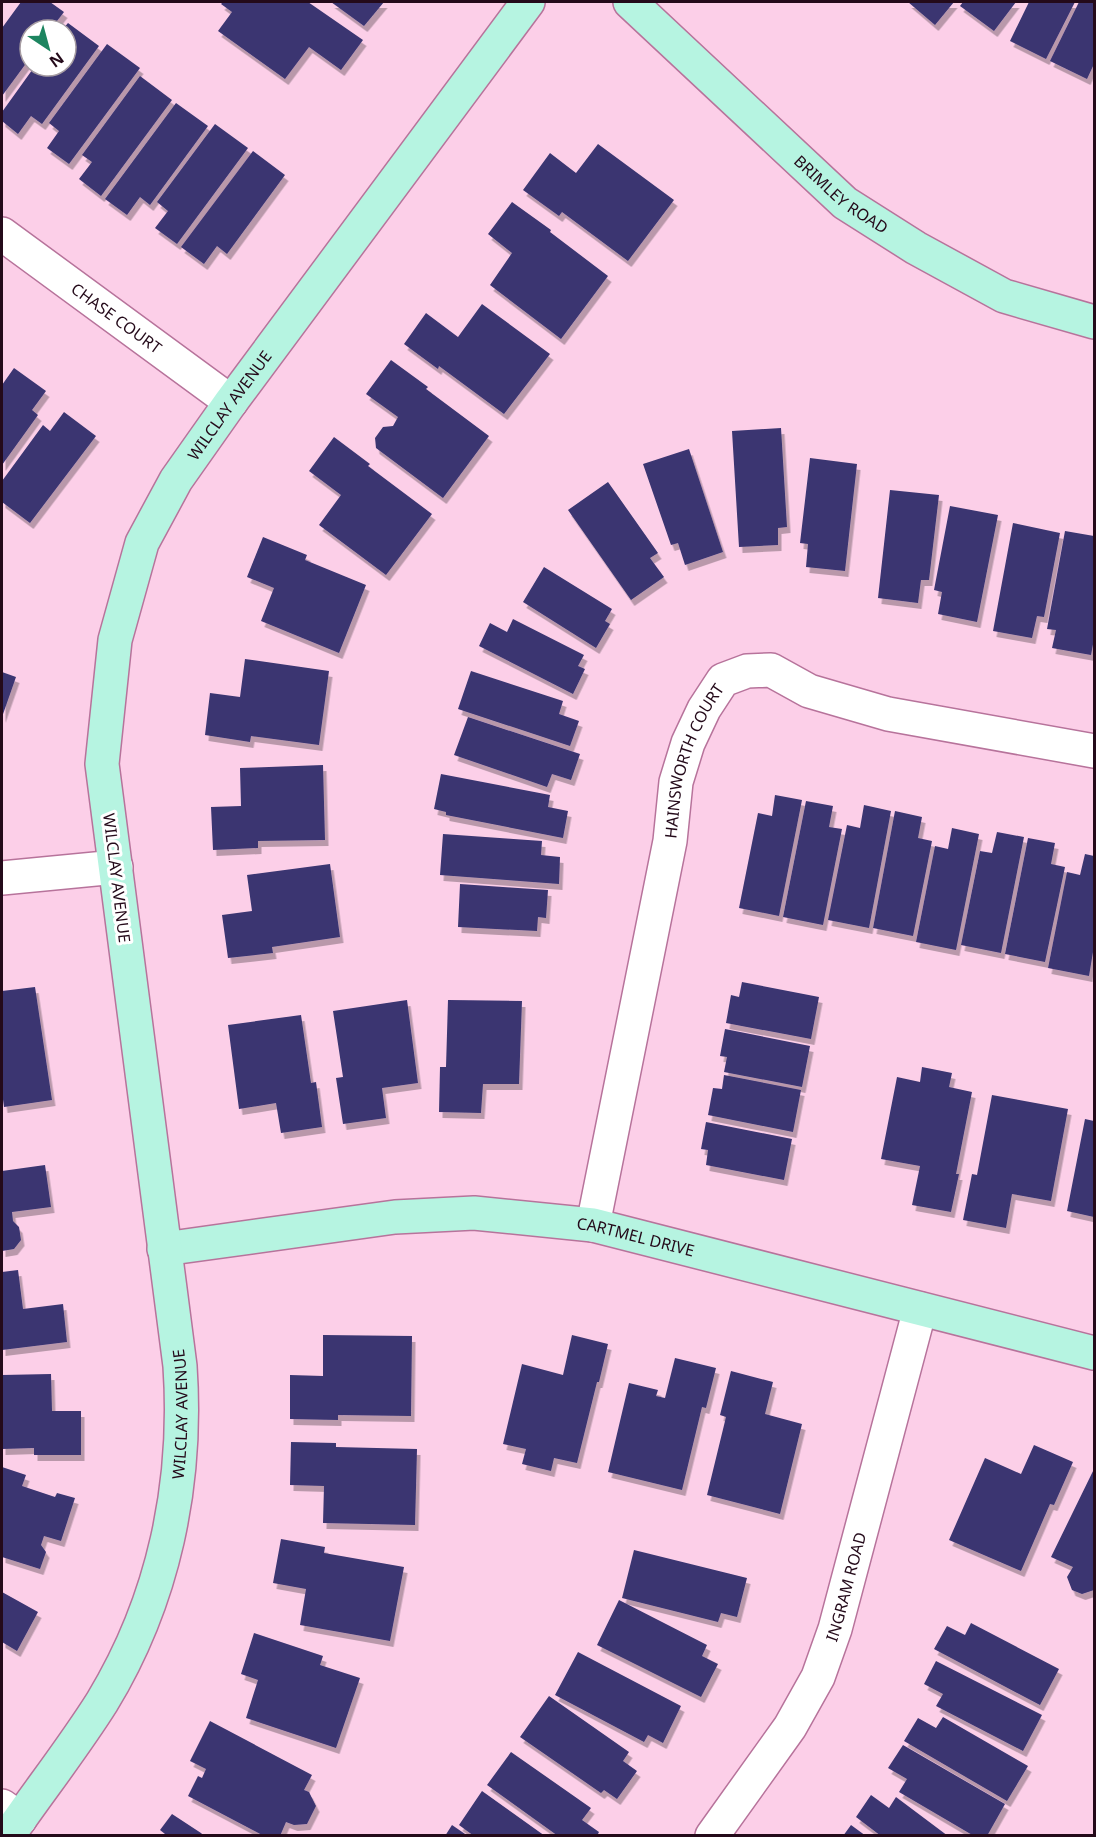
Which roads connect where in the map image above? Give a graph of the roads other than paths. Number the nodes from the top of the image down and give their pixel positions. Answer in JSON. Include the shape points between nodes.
{"nodes":[{"id":1,"x":528,"y":2,"type":"edge"},
{"id":2,"x":630,"y":2,"type":"edge"},
{"id":3,"x":2,"y":234,"type":"edge"},
{"id":4,"x":1095,"y":322,"type":"edge"},
{"id":5,"x":231,"y":402,"type":"junction"},
{"id":6,"x":1095,"y":751,"type":"edge"},
{"id":7,"x":116,"y":867,"type":"junction"},
{"id":8,"x":2,"y":878,"type":"edge"},
{"id":9,"x":592,"y":1225,"type":"junction"},
{"id":10,"x":164,"y":1249,"type":"junction"},
{"id":11,"x":920,"y":1309,"type":"junction"},
{"id":12,"x":1095,"y":1353,"type":"edge"},
{"id":13,"x":10,"y":1820,"type":"edge"},
{"id":14,"x":712,"y":1836,"type":"edge"}],
"edges":[{"from":1,"to":5,"type":"street","name":"WILCLAY AVENUE"},
{"from":2,"to":4,"type":"street","name":"BRIMLEY ROAD","via":[[845,203],[1004,296]]},
{"from":3,"to":5,"type":"street","name":"CHASE COURT"},
{"from":5,"to":7,"type":"street","name":"WILCLAY AVENUE","via":[[176,480],[142,543],[115,640],[102,764]]},
{"from":6,"to":9,"type":"street","name":"HAINSWORTH COURT","via":[[888,714],[809,691],[771,670],[747,670],[723,680],[688,743],[676,782],[670,842]]},
{"from":7,"to":8,"type":"street"},
{"from":7,"to":10,"type":"street","name":"WILCLAY AVENUE"},
{"from":9,"to":10,"type":"street","name":"CARTMEL DRIVE","via":[[474,1213],[395,1217]]},
{"from":9,"to":11,"type":"street","name":"CARTMEL DRIVE"},
{"from":10,"to":13,"type":"street","name":"WILCLAY AVENUE","via":[[182,1402],[178,1479],[166,1548],[147,1610],[117,1674],[79,1737]]},
{"from":11,"to":12,"type":"street","name":"CARTMEL DRIVE"},
{"from":11,"to":14,"type":"street","name":"INGRAM ROAD","via":[[836,1629],[818,1677],[789,1727]]}]}
